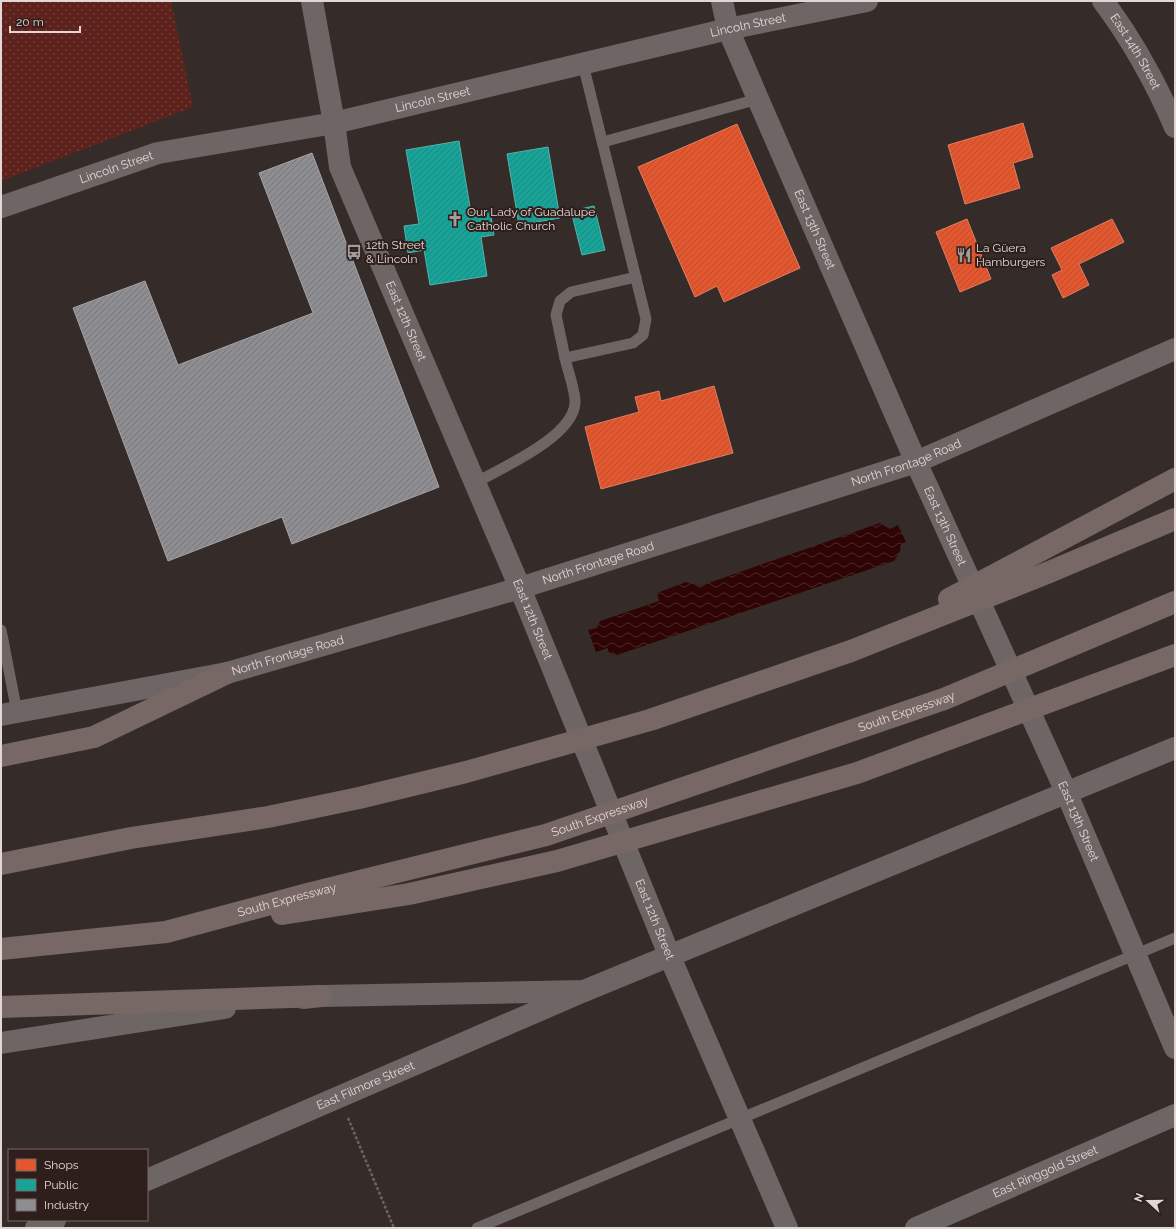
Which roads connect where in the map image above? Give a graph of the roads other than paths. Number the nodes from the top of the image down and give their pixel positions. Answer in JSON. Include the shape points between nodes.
{"nodes":[{"id":1,"x":312,"y":1,"type":"edge"},
{"id":2,"x":722,"y":1,"type":"edge"},
{"id":3,"x":867,"y":1,"type":"edge"},
{"id":4,"x":1103,"y":1,"type":"edge"},
{"id":5,"x":728,"y":29,"type":"junction"},
{"id":6,"x":583,"y":64,"type":"junction"},
{"id":7,"x":758,"y":99,"type":"junction"},
{"id":8,"x":334,"y":123,"type":"junction"},
{"id":9,"x":1175,"y":126,"type":"edge"},
{"id":10,"x":603,"y":142,"type":"junction"},
{"id":11,"x":1,"y":207,"type":"edge"},
{"id":12,"x":636,"y":277,"type":"junction"},
{"id":13,"x":1175,"y":349,"type":"edge"},
{"id":14,"x":565,"y":358,"type":"junction"},
{"id":15,"x":916,"y":462,"type":"junction"},
{"id":16,"x":1175,"y":479,"type":"edge"},
{"id":17,"x":475,"y":483,"type":"junction"},
{"id":18,"x":1175,"y":519,"type":"edge"},
{"id":19,"x":520,"y":588,"type":"junction"},
{"id":20,"x":1175,"y":602,"type":"edge"},
{"id":21,"x":1,"y":630,"type":"edge"},
{"id":22,"x":851,"y":651,"type":"junction"},
{"id":23,"x":1175,"y":655,"type":"edge"},
{"id":24,"x":227,"y":672,"type":"junction"},
{"id":25,"x":9,"y":714,"type":"edge"},
{"id":26,"x":1175,"y":748,"type":"edge"},
{"id":27,"x":1,"y":756,"type":"edge"},
{"id":28,"x":1067,"y":794,"type":"junction"},
{"id":29,"x":1,"y":864,"type":"edge"},
{"id":30,"x":166,"y":932,"type":"junction"},
{"id":31,"x":1175,"y":938,"type":"edge"},
{"id":32,"x":1,"y":949,"type":"edge"},
{"id":33,"x":1136,"y":955,"type":"junction"},
{"id":34,"x":670,"y":957,"type":"junction"},
{"id":35,"x":584,"y":991,"type":"junction"},
{"id":36,"x":321,"y":996,"type":"junction"},
{"id":37,"x":1,"y":1007,"type":"edge"},
{"id":38,"x":1,"y":1043,"type":"edge"},
{"id":39,"x":1175,"y":1048,"type":"edge"},
{"id":40,"x":1175,"y":1115,"type":"edge"},
{"id":41,"x":740,"y":1119,"type":"junction"},
{"id":42,"x":148,"y":1180,"type":"edge"},
{"id":43,"x":53,"y":1221,"type":"edge"},
{"id":44,"x":36,"y":1228,"type":"edge"},
{"id":45,"x":477,"y":1228,"type":"edge"},
{"id":46,"x":787,"y":1228,"type":"edge"},
{"id":47,"x":916,"y":1228,"type":"edge"}],
"edges":[{"from":1,"to":8,"type":"main road","name":"East 12th Street"},
{"from":2,"to":5,"type":"main road","name":"East 13th Street"},
{"from":3,"to":5,"type":"main road","name":"Lincoln Street"},
{"from":4,"to":9,"type":"main road","name":"East 14th Street","via":[[1129,36]]},
{"from":5,"to":6,"type":"main road","name":"Lincoln Street"},
{"from":5,"to":7,"type":"main road","name":"East 13th Street"},
{"from":6,"to":8,"type":"main road","name":"Lincoln Street"},
{"from":6,"to":10,"type":"lane"},
{"from":7,"to":10,"type":"lane"},
{"from":7,"to":15,"type":"main road","name":"East 13th Street"},
{"from":8,"to":11,"type":"main road","name":"Lincoln Street","via":[[158,153]]},
{"from":8,"to":17,"type":"main road","name":"East 12th Street","via":[[340,167]]},
{"from":10,"to":12,"type":"lane"},
{"from":12,"to":14,"type":"lane","via":[[571,292],[560,301],[556,315]]},
{"from":12,"to":14,"type":"lane","via":[[646,319],[643,335],[633,343]]},
{"from":13,"to":15,"type":"main road","name":"North Frontage Road"},
{"from":14,"to":17,"type":"lane","via":[[575,403],[567,425],[547,442]]},
{"from":15,"to":19,"type":"main road","name":"North Frontage Road"},
{"from":15,"to":28,"type":"main road","name":"East 13th Street"},
{"from":16,"to":22,"type":"highway"},
{"from":17,"to":19,"type":"main road","name":"East 12th Street"},
{"from":18,"to":22,"type":"highway"},
{"from":19,"to":24,"type":"main road","name":"North Frontage Road"},
{"from":19,"to":34,"type":"main road","name":"East 12th Street"},
{"from":20,"to":30,"type":"highway","name":"South Expressway","via":[[944,699],[546,835]]},
{"from":21,"to":25,"type":"lane"},
{"from":22,"to":29,"type":"highway","via":[[650,720],[466,772],[268,817],[131,838]]},
{"from":23,"to":30,"type":"highway","via":[[857,774],[557,861],[409,894]]},
{"from":24,"to":25,"type":"main road","name":"North Frontage Road"},
{"from":24,"to":27,"type":"highway","via":[[94,738]]},
{"from":26,"to":28,"type":"main road"},
{"from":28,"to":33,"type":"main road","name":"East 13th Street"},
{"from":28,"to":34,"type":"main road"},
{"from":30,"to":32,"type":"highway","name":"South Expressway"},
{"from":31,"to":33,"type":"lane"},
{"from":33,"to":39,"type":"main road","name":"East 13th Street"},
{"from":33,"to":41,"type":"lane"},
{"from":34,"to":35,"type":"main road"},
{"from":34,"to":41,"type":"main road","name":"East 12th Street"},
{"from":35,"to":36,"type":"main road"},
{"from":35,"to":42,"type":"main road","name":"East Filmore Street"},
{"from":36,"to":37,"type":"highway"},
{"from":36,"to":38,"type":"main road","via":[[189,1012]]},
{"from":40,"to":47,"type":"main road","name":"East Ringgold Street"},
{"from":41,"to":45,"type":"lane"},
{"from":41,"to":46,"type":"main road","name":"East 12th Street"},
{"from":43,"to":44,"type":"main road"}]}
